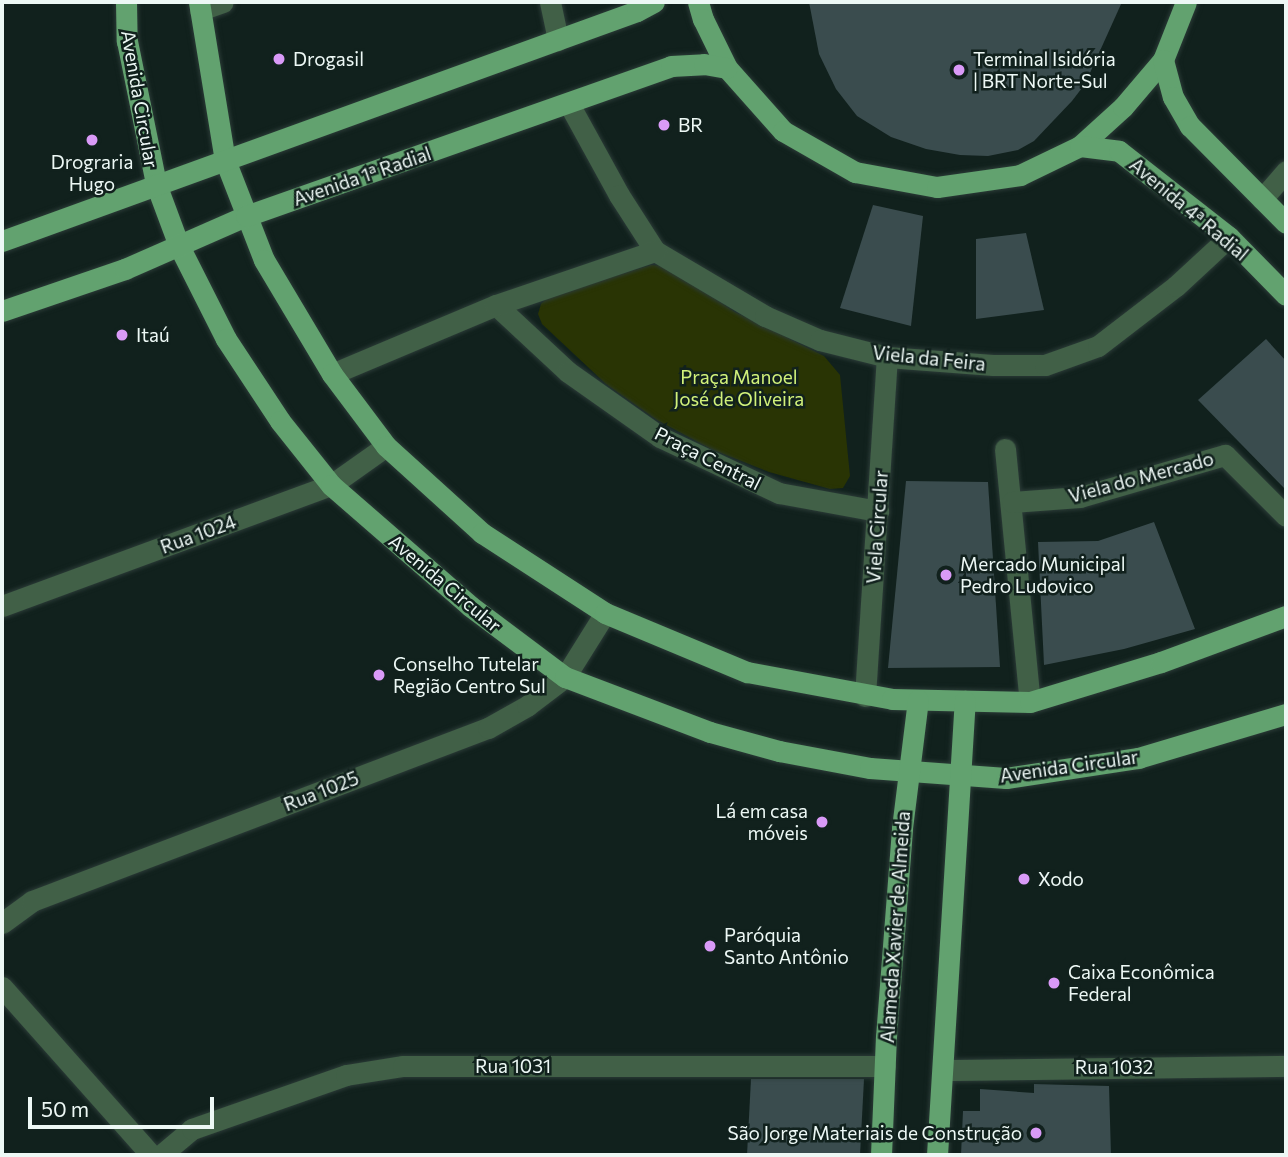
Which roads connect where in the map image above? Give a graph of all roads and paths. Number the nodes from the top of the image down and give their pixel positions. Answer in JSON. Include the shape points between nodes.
{"nodes":[{"id":1,"x":125,"y":2,"type":"edge"},
{"id":2,"x":223,"y":2,"type":"edge"},
{"id":3,"x":550,"y":2,"type":"edge"},
{"id":4,"x":654,"y":2,"type":"edge"},
{"id":5,"x":698,"y":2,"type":"edge"},
{"id":6,"x":1186,"y":2,"type":"edge"},
{"id":7,"x":199,"y":6,"type":"edge"},
{"id":8,"x":558,"y":40,"type":"junction"},
{"id":9,"x":1163,"y":60,"type":"junction"},
{"id":10,"x":727,"y":68,"type":"junction"},
{"id":11,"x":569,"y":104,"type":"junction"},
{"id":12,"x":1080,"y":146,"type":"junction"},
{"id":13,"x":226,"y":160,"type":"junction"},
{"id":14,"x":1286,"y":172,"type":"edge"},
{"id":15,"x":156,"y":184,"type":"junction"},
{"id":16,"x":1262,"y":199,"type":"junction"},
{"id":17,"x":246,"y":216,"type":"junction"},
{"id":18,"x":1286,"y":223,"type":"edge"},
{"id":19,"x":1229,"y":237,"type":"junction"},
{"id":20,"x":2,"y":241,"type":"edge"},
{"id":21,"x":179,"y":246,"type":"junction"},
{"id":22,"x":655,"y":251,"type":"junction"},
{"id":23,"x":1286,"y":295,"type":"edge"},
{"id":24,"x":496,"y":305,"type":"junction"},
{"id":25,"x":2,"y":311,"type":"edge"},
{"id":26,"x":887,"y":357,"type":"junction"},
{"id":27,"x":332,"y":373,"type":"junction"},
{"id":28,"x":386,"y":446,"type":"junction"},
{"id":29,"x":1005,"y":449,"type":"dead end"},
{"id":30,"x":331,"y":485,"type":"junction"},
{"id":31,"x":1012,"y":502,"type":"junction"},
{"id":32,"x":878,"y":511,"type":"junction"},
{"id":33,"x":1286,"y":516,"type":"edge"},
{"id":34,"x":2,"y":606,"type":"edge"},
{"id":35,"x":605,"y":613,"type":"junction"},
{"id":36,"x":1286,"y":616,"type":"edge"},
{"id":37,"x":565,"y":677,"type":"junction"},
{"id":38,"x":865,"y":696,"type":"junction"},
{"id":39,"x":918,"y":700,"type":"junction"},
{"id":40,"x":965,"y":701,"type":"junction"},
{"id":41,"x":1030,"y":702,"type":"junction"},
{"id":42,"x":1286,"y":714,"type":"edge"},
{"id":43,"x":908,"y":772,"type":"junction"},
{"id":44,"x":960,"y":774,"type":"junction"},
{"id":45,"x":2,"y":923,"type":"edge"},
{"id":46,"x":2,"y":987,"type":"edge"},
{"id":47,"x":885,"y":1066,"type":"junction"},
{"id":48,"x":1286,"y":1066,"type":"edge"},
{"id":49,"x":943,"y":1070,"type":"junction"},
{"id":50,"x":151,"y":1155,"type":"edge"},
{"id":51,"x":161,"y":1155,"type":"edge"},
{"id":52,"x":881,"y":1155,"type":"edge"},
{"id":53,"x":937,"y":1155,"type":"edge"}],
"edges":[{"from":1,"to":15,"type":"main road","name":"Avenida Circular","via":[[127,41]]},
{"from":2,"to":7,"type":"street"},
{"from":3,"to":8,"type":"street"},
{"from":4,"to":8,"type":"main road"},
{"from":5,"to":10,"type":"main road"},
{"from":6,"to":9,"type":"main road"},
{"from":7,"to":13,"type":"main road"},
{"from":8,"to":13,"type":"main road"},
{"from":9,"to":12,"type":"main road","via":[[1123,107]]},
{"from":9,"to":16,"type":"main road","via":[[1172,97],[1190,126]]},
{"from":10,"to":11,"type":"main road","name":"Avenida 1ª Radial","via":[[671,65]]},
{"from":10,"to":12,"type":"main road","via":[[783,131],[855,172],[937,187],[1020,175]]},
{"from":11,"to":17,"type":"main road","name":"Avenida 1ª Radial"},
{"from":11,"to":22,"type":"street","name":"Viela da Feira"},
{"from":12,"to":19,"type":"main road","name":"Avenida 4ª Radial","via":[[1119,151]]},
{"from":13,"to":15,"type":"main road"},
{"from":13,"to":17,"type":"main road"},
{"from":14,"to":16,"type":"street"},
{"from":15,"to":20,"type":"main road"},
{"from":15,"to":21,"type":"main road","name":"Avenida Circular"},
{"from":16,"to":18,"type":"main road"},
{"from":17,"to":21,"type":"main road","name":"Avenida 1ª Radial"},
{"from":17,"to":27,"type":"main road","via":[[264,260]]},
{"from":19,"to":23,"type":"main road","name":"Avenida 4ª Radial"},
{"from":19,"to":26,"type":"street","name":"Viela da Feira","via":[[1176,286],[1098,346],[1045,365]]},
{"from":21,"to":25,"type":"main road","name":"Avenida 1ª Radial"},
{"from":21,"to":30,"type":"main road","name":"Avenida Circular","via":[[226,340],[280,421]]},
{"from":22,"to":24,"type":"street"},
{"from":22,"to":26,"type":"street","name":"Viela da Feira","via":[[765,316],[820,340]]},
{"from":24,"to":27,"type":"street"},
{"from":24,"to":32,"type":"street","name":"Praça Central","via":[[568,372],[660,437],[779,493]]},
{"from":26,"to":32,"type":"street","name":"Viela Circular"},
{"from":27,"to":28,"type":"main road"},
{"from":28,"to":30,"type":"street","name":"Rua 1024"},
{"from":28,"to":35,"type":"main road","via":[[482,533]]},
{"from":29,"to":31,"type":"street"},
{"from":30,"to":34,"type":"street","name":"Rua 1024"},
{"from":30,"to":37,"type":"main road","name":"Avenida Circular","via":[[470,606]]},
{"from":31,"to":33,"type":"street","name":"Viela do Mercado","via":[[1080,497],[1225,455]]},
{"from":31,"to":41,"type":"street"},
{"from":32,"to":38,"type":"street","name":"Viela Circular"},
{"from":35,"to":37,"type":"street","name":"Rua 1025"},
{"from":35,"to":38,"type":"main road","via":[[747,672]]},
{"from":36,"to":41,"type":"main road","via":[[1161,662]]},
{"from":37,"to":43,"type":"main road","name":"Avenida Circular","via":[[710,732],[767,748]]},
{"from":37,"to":45,"type":"street","name":"Rua 1025","via":[[488,728],[32,901]]},
{"from":38,"to":39,"type":"main road"},
{"from":39,"to":40,"type":"main road"},
{"from":39,"to":43,"type":"main road","name":"Alameda Xavier de Almeida"},
{"from":40,"to":41,"type":"main road"},
{"from":40,"to":44,"type":"main road"},
{"from":42,"to":44,"type":"main road","name":"Avenida Circular","via":[[1138,758],[1006,778]]},
{"from":43,"to":44,"type":"main road","name":"Avenida Circular"},
{"from":43,"to":47,"type":"main road","name":"Alameda Xavier de Almeida"},
{"from":44,"to":49,"type":"main road"},
{"from":46,"to":50,"type":"street"},
{"from":47,"to":51,"type":"street","name":"Rua 1031","via":[[403,1066],[346,1075],[192,1129]]},
{"from":47,"to":52,"type":"main road","name":"Alameda Xavier de Almeida"},
{"from":48,"to":49,"type":"street","name":"Rua 1032"},
{"from":49,"to":53,"type":"main road"}]}
